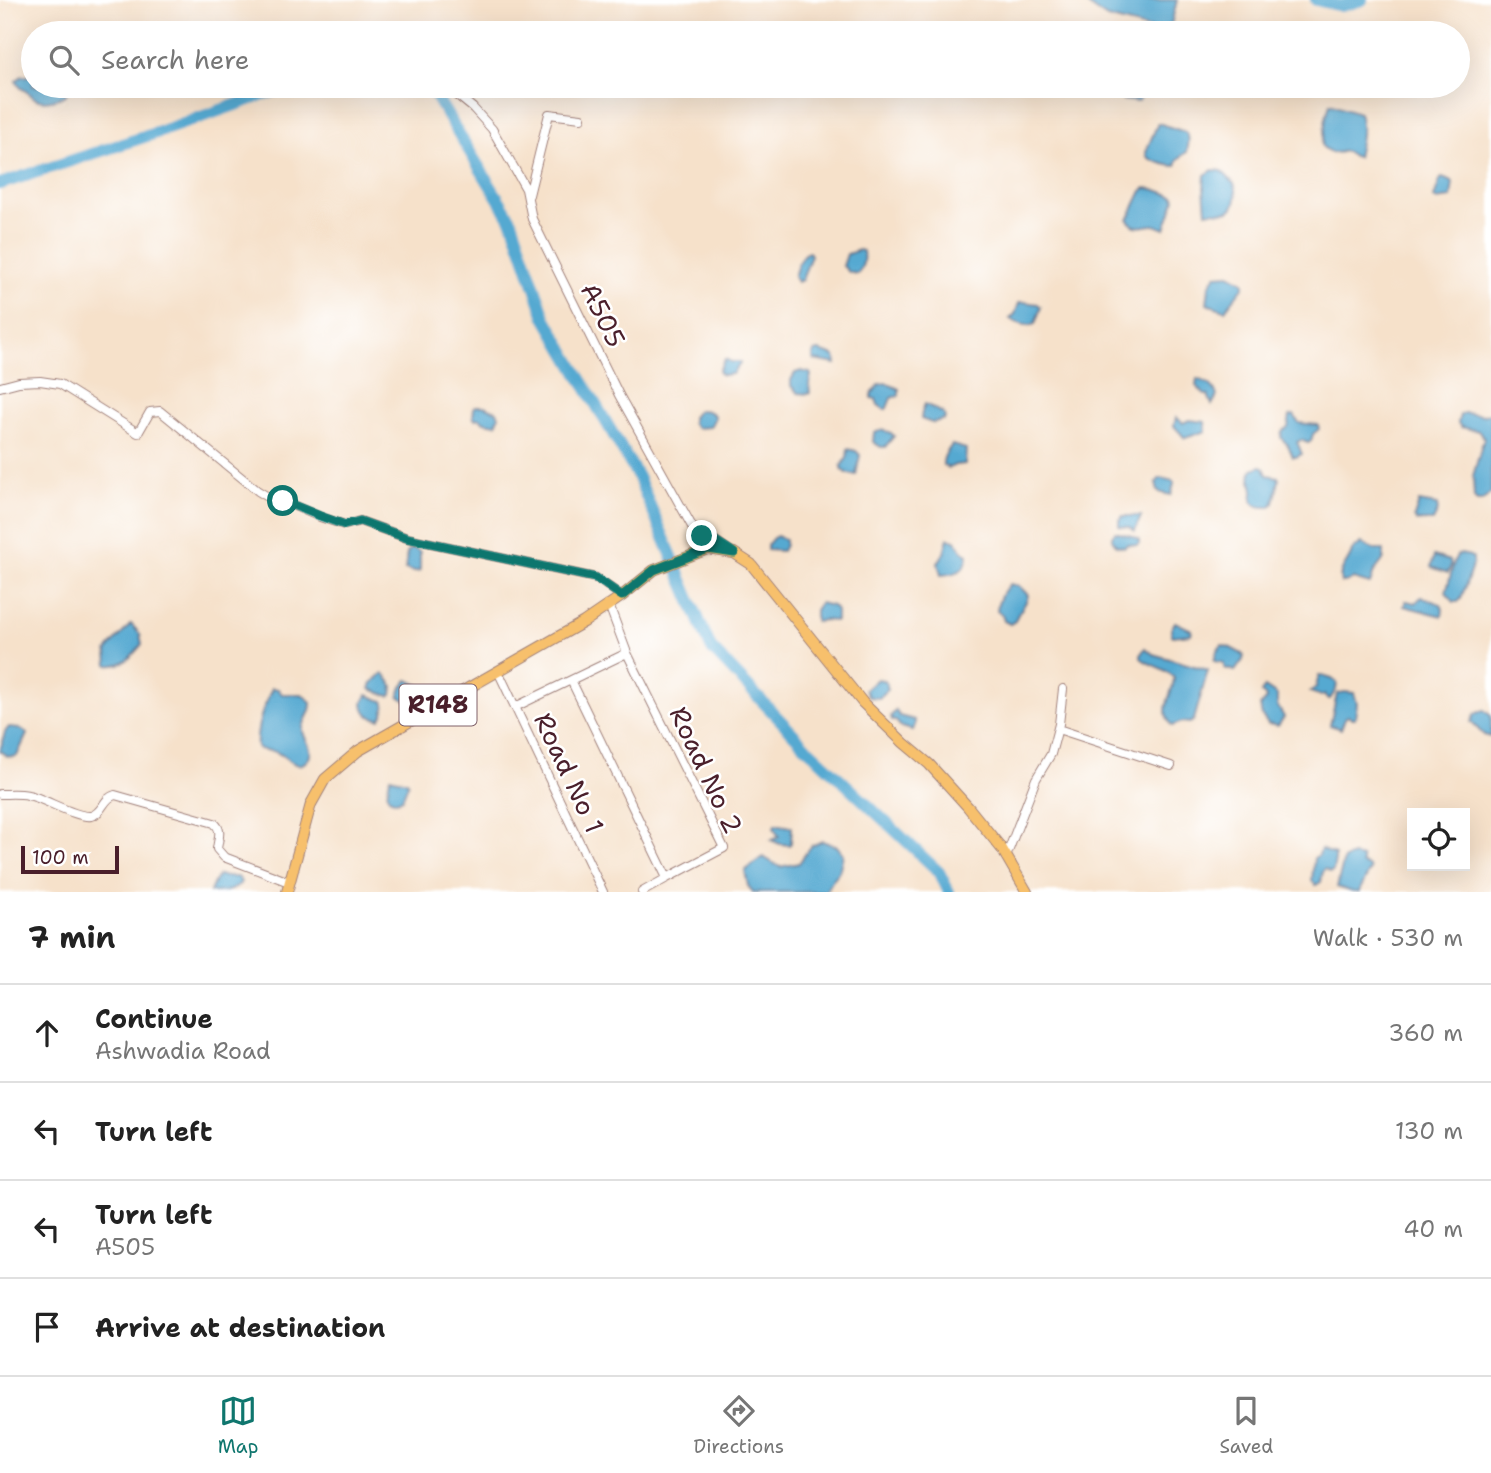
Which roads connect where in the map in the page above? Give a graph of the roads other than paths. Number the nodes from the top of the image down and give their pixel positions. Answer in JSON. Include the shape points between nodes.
{"nodes":[{"id":1,"x":461,"y":98,"type":"edge"},
{"id":2,"x":580,"y":118,"type":"dead end"},
{"id":3,"x":528,"y":197,"type":"junction"},
{"id":4,"x":0,"y":387,"type":"edge"},
{"id":5,"x":734,"y":553,"type":"junction"},
{"id":6,"x":622,"y":596,"type":"junction"},
{"id":7,"x":609,"y":605,"type":"junction"},
{"id":8,"x":627,"y":653,"type":"junction"},
{"id":9,"x":498,"y":671,"type":"junction"},
{"id":10,"x":571,"y":680,"type":"junction"},
{"id":11,"x":1063,"y":689,"type":"dead end"},
{"id":12,"x":514,"y":706,"type":"junction"},
{"id":13,"x":1058,"y":729,"type":"junction"},
{"id":14,"x":1171,"y":766,"type":"dead end"},
{"id":15,"x":0,"y":794,"type":"edge"},
{"id":16,"x":1006,"y":857,"type":"junction"},
{"id":17,"x":667,"y":878,"type":"junction"},
{"id":18,"x":288,"y":887,"type":"edge"},
{"id":19,"x":603,"y":892,"type":"edge"},
{"id":20,"x":642,"y":892,"type":"edge"},
{"id":21,"x":1027,"y":892,"type":"edge"}],
"edges":[{"from":1,"to":3,"type":"street","name":"A505","via":[[492,128]]},
{"from":2,"to":3,"type":"street","via":[[549,114]]},
{"from":3,"to":5,"type":"street","name":"A505","via":[[532,219],[619,395],[694,530]]},
{"from":4,"to":6,"type":"street","via":[[19,382],[60,384],[138,433],[150,412],[160,411],[268,497],[345,525],[360,521],[407,538],[596,578]]},
{"from":5,"to":6,"type":"main road","number":"R148","via":[[708,549],[654,570]]},
{"from":5,"to":16,"type":"main road","via":[[751,564],[863,703],[929,764]]},
{"from":6,"to":7,"type":"main road","number":"R148"},
{"from":7,"to":8,"type":"street"},
{"from":7,"to":9,"type":"main road","number":"R148"},
{"from":8,"to":10,"type":"street"},
{"from":8,"to":17,"type":"street","name":"Road No 2","via":[[724,848]]},
{"from":9,"to":12,"type":"street","name":"Road No 1"},
{"from":9,"to":18,"type":"main road","number":"R148","via":[[358,751],[325,779],[311,804]]},
{"from":10,"to":12,"type":"street"},
{"from":10,"to":17,"type":"street"},
{"from":11,"to":13,"type":"street"},
{"from":12,"to":19,"type":"street","name":"Road No 1"},
{"from":13,"to":14,"type":"street"},
{"from":13,"to":16,"type":"street"},
{"from":15,"to":18,"type":"street","via":[[28,795],[91,816],[115,795],[214,823],[220,832],[217,849],[224,857]]},
{"from":16,"to":21,"type":"main road"},
{"from":17,"to":20,"type":"street"}]}
